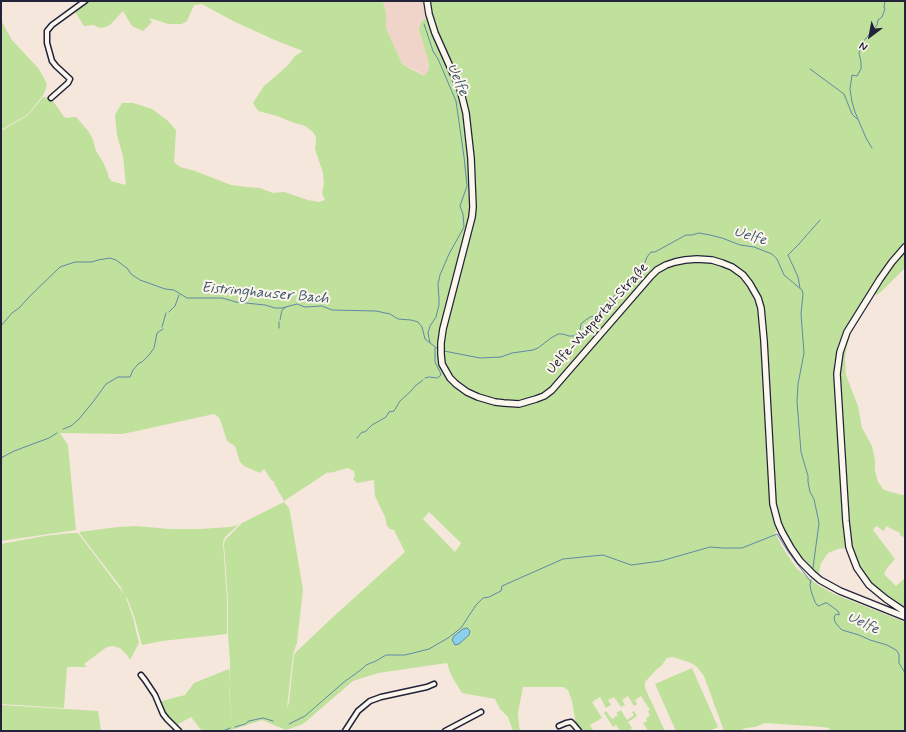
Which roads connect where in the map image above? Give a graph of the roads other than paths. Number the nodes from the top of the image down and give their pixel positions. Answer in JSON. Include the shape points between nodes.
{"nodes":[{"id":1,"x":85,"y":1,"type":"edge"},
{"id":2,"x":427,"y":1,"type":"edge"},
{"id":3,"x":51,"y":98,"type":"dead end"},
{"id":4,"x":905,"y":247,"type":"edge"},
{"id":5,"x":905,"y":612,"type":"edge"},
{"id":6,"x":905,"y":617,"type":"edge"},
{"id":7,"x":141,"y":675,"type":"dead end"},
{"id":8,"x":434,"y":684,"type":"dead end"},
{"id":9,"x":481,"y":712,"type":"dead end"},
{"id":10,"x":559,"y":726,"type":"dead end"},
{"id":11,"x":180,"y":731,"type":"edge"},
{"id":12,"x":345,"y":731,"type":"edge"},
{"id":13,"x":446,"y":731,"type":"edge"},
{"id":14,"x":579,"y":731,"type":"edge"}],
"edges":[{"from":1,"to":3,"type":"street","via":[[52,25],[47,32],[52,61],[70,79]]},
{"from":2,"to":6,"type":"main road","name":"Uelfe-Wuppertal-Straße","via":[[435,33],[462,95],[471,158],[472,217],[441,342],[442,364],[450,378],[467,392],[495,402],[519,404],[536,399],[552,390],[657,270],[669,264],[691,259],[712,260],[732,267],[750,284],[761,308],[773,504],[782,532],[800,561],[820,580],[840,591]]},
{"from":4,"to":5,"type":"main road","via":[[880,279],[847,332],[840,352],[837,374],[849,547],[857,568],[869,585]]},
{"from":7,"to":11,"type":"street","via":[[155,695],[167,720]]},
{"from":8,"to":12,"type":"street","via":[[370,701],[358,711]]},
{"from":9,"to":13,"type":"street"},
{"from":10,"to":14,"type":"street","via":[[571,722]]}]}
